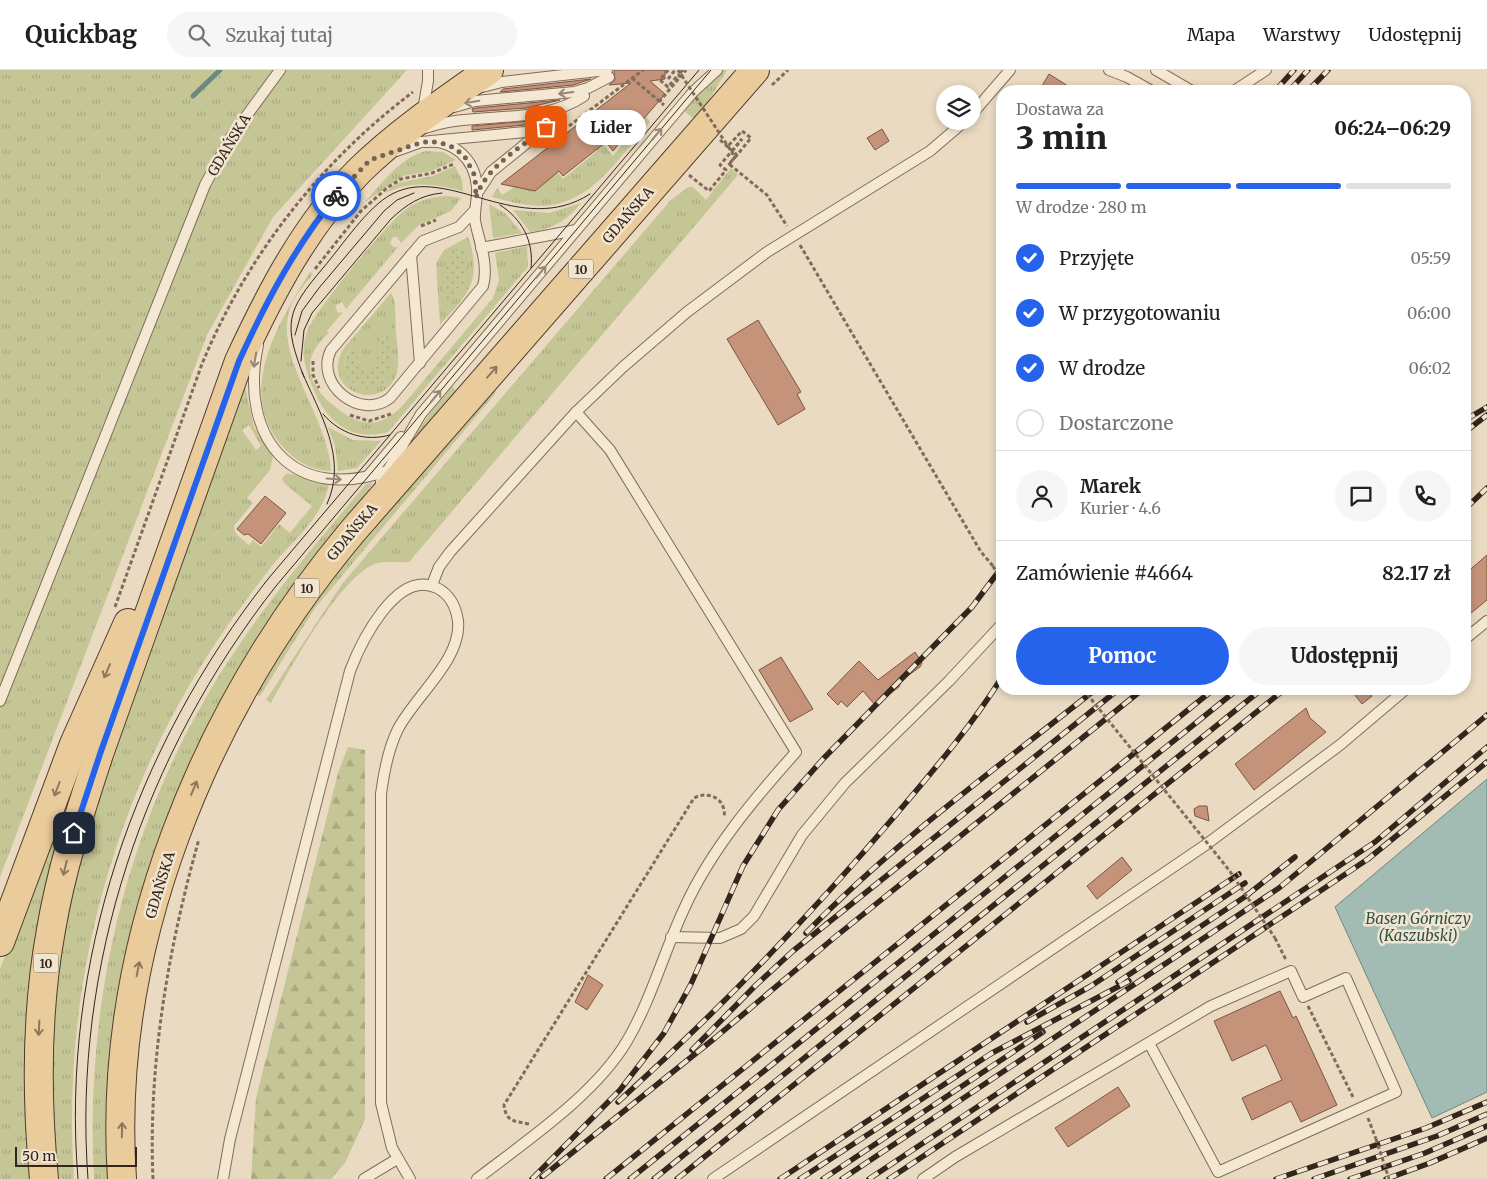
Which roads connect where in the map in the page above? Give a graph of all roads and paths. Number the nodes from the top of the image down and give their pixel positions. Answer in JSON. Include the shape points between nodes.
{"nodes":[{"id":1,"x":280,"y":70,"type":"edge"},
{"id":2,"x":428,"y":70,"type":"edge"},
{"id":3,"x":503,"y":70,"type":"edge"},
{"id":4,"x":617,"y":70,"type":"edge"},
{"id":5,"x":643,"y":70,"type":"edge"},
{"id":6,"x":668,"y":70,"type":"edge"},
{"id":7,"x":717,"y":70,"type":"edge"},
{"id":8,"x":755,"y":70,"type":"edge"},
{"id":9,"x":1010,"y":70,"type":"edge"},
{"id":10,"x":1109,"y":70,"type":"edge"},
{"id":11,"x":1156,"y":70,"type":"edge"},
{"id":12,"x":1266,"y":70,"type":"edge"},
{"id":13,"x":680,"y":72,"type":"edge"},
{"id":14,"x":608,"y":74,"type":"edge"},
{"id":15,"x":482,"y":75,"type":"edge"},
{"id":16,"x":632,"y":78,"type":"junction"},
{"id":17,"x":668,"y":79,"type":"dead end"},
{"id":18,"x":997,"y":85,"type":"edge"},
{"id":19,"x":1141,"y":85,"type":"edge"},
{"id":20,"x":1182,"y":85,"type":"edge"},
{"id":21,"x":1243,"y":85,"type":"edge"},
{"id":22,"x":996,"y":86,"type":"edge"},
{"id":23,"x":584,"y":96,"type":"junction"},
{"id":24,"x":447,"y":100,"type":"junction"},
{"id":25,"x":659,"y":102,"type":"junction"},
{"id":26,"x":981,"y":104,"type":"edge"},
{"id":27,"x":664,"y":105,"type":"dead end"},
{"id":28,"x":559,"y":116,"type":"junction"},
{"id":29,"x":568,"y":127,"type":"dead end"},
{"id":30,"x":954,"y":130,"type":"edge"},
{"id":31,"x":423,"y":131,"type":"junction"},
{"id":32,"x":394,"y":139,"type":"junction"},
{"id":33,"x":742,"y":139,"type":"dead end"},
{"id":34,"x":720,"y":140,"type":"dead end"},
{"id":35,"x":728,"y":146,"type":"junction"},
{"id":36,"x":732,"y":151,"type":"junction"},
{"id":37,"x":737,"y":155,"type":"junction"},
{"id":38,"x":370,"y":160,"type":"junction"},
{"id":39,"x":458,"y":164,"type":"dead end"},
{"id":40,"x":728,"y":165,"type":"junction"},
{"id":41,"x":688,"y":175,"type":"dead end"},
{"id":42,"x":476,"y":198,"type":"junction"},
{"id":43,"x":475,"y":210,"type":"junction"},
{"id":44,"x":443,"y":219,"type":"dead end"},
{"id":45,"x":419,"y":228,"type":"dead end"},
{"id":46,"x":576,"y":230,"type":"junction"},
{"id":47,"x":794,"y":235,"type":"junction"},
{"id":48,"x":481,"y":248,"type":"junction"},
{"id":49,"x":411,"y":255,"type":"junction"},
{"id":50,"x":315,"y":269,"type":"dead end"},
{"id":51,"x":279,"y":280,"type":"junction"},
{"id":52,"x":315,"y":353,"type":"dead end"},
{"id":53,"x":420,"y":363,"type":"junction"},
{"id":54,"x":324,"y":394,"type":"dead end"},
{"id":55,"x":393,"y":412,"type":"dead end"},
{"id":56,"x":576,"y":412,"type":"junction"},
{"id":57,"x":347,"y":414,"type":"dead end"},
{"id":58,"x":429,"y":424,"type":"junction"},
{"id":59,"x":206,"y":449,"type":"junction"},
{"id":60,"x":387,"y":471,"type":"junction"},
{"id":61,"x":368,"y":476,"type":"junction"},
{"id":62,"x":334,"y":554,"type":"junction"},
{"id":63,"x":996,"y":571,"type":"edge"},
{"id":64,"x":432,"y":586,"type":"junction"},
{"id":65,"x":1487,"y":621,"type":"edge"},
{"id":66,"x":996,"y":630,"type":"edge"},
{"id":67,"x":1471,"y":634,"type":"edge"},
{"id":68,"x":1089,"y":695,"type":"edge"},
{"id":69,"x":1399,"y":695,"type":"edge"},
{"id":70,"x":0,"y":701,"type":"edge"},
{"id":71,"x":731,"y":831,"type":"junction"},
{"id":72,"x":200,"y":834,"type":"dead end"},
{"id":73,"x":672,"y":937,"type":"junction"},
{"id":74,"x":0,"y":942,"type":"edge"},
{"id":75,"x":1286,"y":960,"type":"dead end"},
{"id":76,"x":1303,"y":997,"type":"junction"},
{"id":77,"x":1149,"y":1043,"type":"junction"},
{"id":78,"x":1361,"y":1109,"type":"junction"},
{"id":79,"x":535,"y":1133,"type":"junction"},
{"id":80,"x":397,"y":1160,"type":"junction"},
{"id":81,"x":44,"y":1179,"type":"edge"},
{"id":82,"x":122,"y":1179,"type":"edge"},
{"id":83,"x":153,"y":1179,"type":"edge"},
{"id":84,"x":223,"y":1179,"type":"edge"},
{"id":85,"x":364,"y":1179,"type":"edge"},
{"id":86,"x":410,"y":1179,"type":"edge"},
{"id":87,"x":477,"y":1179,"type":"edge"},
{"id":88,"x":713,"y":1179,"type":"edge"},
{"id":89,"x":923,"y":1179,"type":"edge"},
{"id":90,"x":1389,"y":1179,"type":"edge"}],
"edges":[{"from":1,"to":70,"type":"lane","name":"GDAŃSKA","via":[[230,138],[205,185]]},
{"from":2,"to":31,"type":"lane"},
{"from":3,"to":15,"type":"lane"},
{"from":4,"to":14,"type":"lane"},
{"from":5,"to":16,"type":"path"},
{"from":6,"to":13,"type":"path","via":[[660,80],[668,86]]},
{"from":46,"to":7,"type":"lane","one_way":true,"via":[[693,92]]},
{"from":58,"to":8,"type":"main road","name":"GDAŃSKA","number":"10","one_way":true},
{"from":9,"to":18,"type":"lane"},
{"from":10,"to":19,"type":"lane"},
{"from":11,"to":20,"type":"lane"},
{"from":12,"to":21,"type":"lane"},
{"from":13,"to":17,"type":"path"},
{"from":13,"to":25,"type":"path"},
{"from":13,"to":35,"type":"path","bridge":true},
{"from":14,"to":23,"type":"lane"},
{"from":14,"to":24,"type":"lane","via":[[498,82]]},
{"from":14,"to":31,"type":"lane","one_way":true,"via":[[577,91],[470,102]]},
{"from":15,"to":24,"type":"main road","number":"10"},
{"from":16,"to":25,"type":"path"},
{"from":16,"to":29,"type":"path"},
{"from":22,"to":26,"type":"lane"},
{"from":23,"to":28,"type":"lane"},
{"from":23,"to":32,"type":"lane","via":[[553,111],[450,121]]},
{"from":24,"to":31,"type":"main road","number":"10"},
{"from":25,"to":27,"type":"path"},
{"from":28,"to":31,"type":"lane","via":[[525,132]]},
{"from":28,"to":42,"type":"lane","via":[[491,172],[480,186]]},
{"from":30,"to":47,"type":"lane","via":[[930,151]]},
{"from":31,"to":32,"type":"main road","number":"10"},
{"from":31,"to":38,"type":"lane"},
{"from":31,"to":42,"type":"lane","via":[[464,155],[475,176]]},
{"from":32,"to":38,"type":"main road","number":"10"},
{"from":33,"to":36,"type":"path","bridge":true},
{"from":34,"to":36,"type":"path"},
{"from":35,"to":36,"type":"path","bridge":true},
{"from":35,"to":37,"type":"path","via":[[742,131],[751,138]]},
{"from":36,"to":37,"type":"path"},
{"from":36,"to":40,"type":"path","bridge":true,"via":[[735,156]]},
{"from":36,"to":41,"type":"path","via":[[720,165],[726,170],[709,191]]},
{"from":37,"to":40,"type":"path"},
{"from":38,"to":51,"type":"main road","number":"10","via":[[320,216]]},
{"from":39,"to":50,"type":"path","via":[[401,179],[387,188],[360,211]]},
{"from":40,"to":47,"type":"path","via":[[767,195]]},
{"from":42,"to":43,"type":"lane"},
{"from":43,"to":48,"type":"lane"},
{"from":43,"to":49,"type":"lane","via":[[460,227],[426,239]]},
{"from":44,"to":45,"type":"path"},
{"from":46,"to":48,"type":"lane"},
{"from":58,"to":46,"type":"lane","one_way":true},
{"from":47,"to":56,"type":"lane","via":[[688,312]]},
{"from":47,"to":63,"type":"path","bridge":true,"via":[[981,552]]},
{"from":48,"to":53,"type":"lane","via":[[485,277],[482,289]]},
{"from":49,"to":53,"type":"lane"},
{"from":49,"to":53,"type":"lane","via":[[335,344],[328,357],[327,369],[336,389],[354,403],[368,406],[390,398]]},
{"from":51,"to":59,"type":"main road","number":"10","via":[[239,361]]},
{"from":51,"to":61,"type":"lane","one_way":true,"via":[[265,316],[254,366],[254,402],[261,427],[280,456],[308,474],[338,479]]},
{"from":52,"to":54,"type":"path","via":[[312,370]]},
{"from":55,"to":57,"type":"path","via":[[369,421]]},
{"from":56,"to":64,"type":"lane","via":[[450,552],[439,567]]},
{"from":56,"to":71,"type":"lane","via":[[610,450],[796,752]]},
{"from":58,"to":60,"type":"lane"},
{"from":58,"to":60,"type":"lane","via":[[410,459]]},
{"from":58,"to":61,"type":"lane"},
{"from":58,"to":62,"type":"main road","name":"GDAŃSKA","number":"10"},
{"from":59,"to":74,"type":"main road","one_way":true,"via":[[74,744]]},
{"from":59,"to":81,"type":"main road","number":"10","one_way":true,"via":[[79,815],[52,921],[42,991],[38,1058]]},
{"from":60,"to":61,"type":"lane"},
{"from":60,"to":62,"type":"lane"},
{"from":82,"to":62,"type":"main road","name":"GDAŃSKA","number":"10","one_way":true,"via":[[123,1085],[134,988],[176,834],[208,757],[242,690],[282,623]]},
{"from":64,"to":80,"type":"lane","via":[[451,599],[456,610],[458,625],[454,649],[399,727],[386,762],[381,794],[380,1096]]},
{"from":64,"to":84,"type":"lane","via":[[413,586],[391,602],[367,635],[350,671],[230,1139]]},
{"from":65,"to":67,"type":"lane"},
{"from":66,"to":73,"type":"lane","via":[[845,782],[802,835],[754,916],[741,930],[720,938]]},
{"from":68,"to":75,"type":"path","bridge":true,"via":[[1229,870]]},
{"from":69,"to":88,"type":"lane","via":[[1340,745],[1204,846]]},
{"from":71,"to":73,"type":"lane","via":[[700,879]]},
{"from":71,"to":79,"type":"path","via":[[724,822],[722,803],[714,796],[701,794],[694,798],[504,1105],[505,1113],[514,1122],[528,1122]]},
{"from":72,"to":83,"type":"path","via":[[190,869],[159,1032],[153,1113]]},
{"from":73,"to":79,"type":"lane","via":[[626,1042],[584,1091]]},
{"from":76,"to":77,"type":"lane","via":[[1291,971],[1211,1006]]},
{"from":76,"to":78,"type":"path"},
{"from":76,"to":78,"type":"lane","via":[[1346,978],[1396,1092]]},
{"from":77,"to":78,"type":"lane","via":[[1218,1172]]},
{"from":77,"to":89,"type":"lane"},
{"from":78,"to":90,"type":"path","bridge":true,"via":[[1366,1114]]},
{"from":79,"to":87,"type":"lane"},
{"from":80,"to":85,"type":"lane"},
{"from":80,"to":86,"type":"lane"}]}
